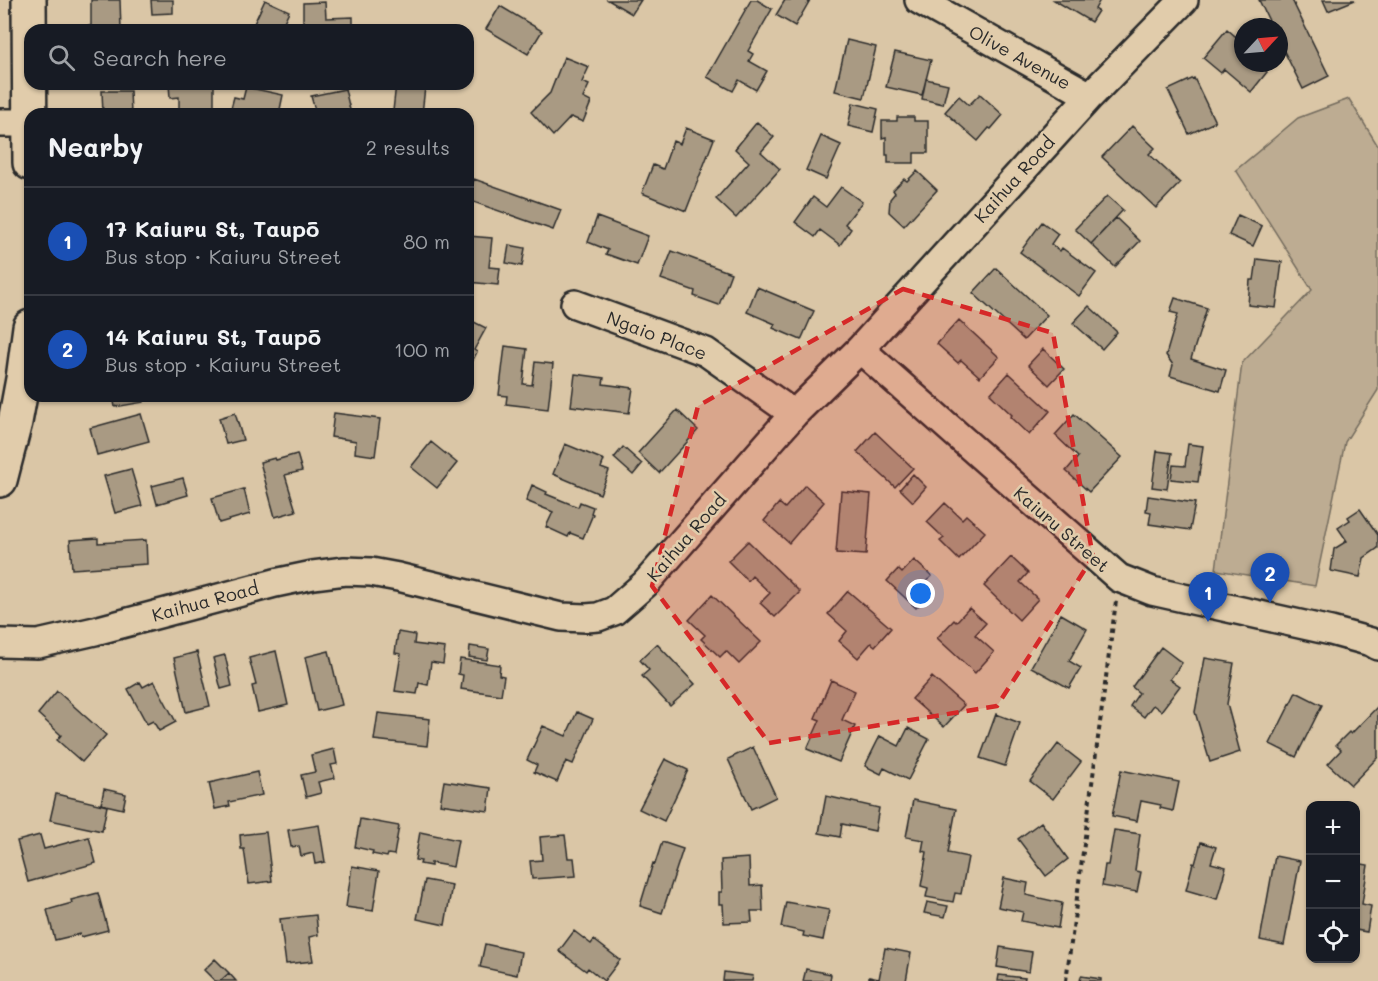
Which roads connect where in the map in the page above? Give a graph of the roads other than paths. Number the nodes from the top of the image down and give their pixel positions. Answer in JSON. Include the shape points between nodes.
{"nodes":[{"id":1,"x":29,"y":0,"type":"edge"},
{"id":2,"x":919,"y":0,"type":"edge"},
{"id":3,"x":1184,"y":0,"type":"edge"},
{"id":4,"x":29,"y":24,"type":"edge"},
{"id":5,"x":29,"y":90,"type":"edge"},
{"id":6,"x":1090,"y":96,"type":"junction"},
{"id":7,"x":29,"y":108,"type":"edge"},
{"id":8,"x":0,"y":123,"type":"edge"},
{"id":9,"x":24,"y":123,"type":"edge"},
{"id":10,"x":575,"y":304,"type":"dead end"},
{"id":11,"x":860,"y":349,"type":"junction"},
{"id":12,"x":24,"y":372,"type":"edge"},
{"id":13,"x":794,"y":414,"type":"junction"},
{"id":14,"x":0,"y":480,"type":"edge"},
{"id":15,"x":0,"y":643,"type":"edge"},
{"id":16,"x":1378,"y":646,"type":"edge"}],
"edges":[{"from":1,"to":4,"type":"street"},
{"from":2,"to":6,"type":"street","name":"Olive Avenue"},
{"from":3,"to":6,"type":"street","name":"Kaihua Road"},
{"from":5,"to":7,"type":"street"},
{"from":6,"to":11,"type":"street","name":"Kaihua Road"},
{"from":8,"to":9,"type":"street"},
{"from":10,"to":13,"type":"street","name":"Ngaio Place","via":[[706,352]]},
{"from":11,"to":13,"type":"street","name":"Kaihua Road"},
{"from":11,"to":16,"type":"street","name":"Kaiuru Street","via":[[1119,578],[1152,591],[1331,631]]},
{"from":12,"to":14,"type":"street"},
{"from":13,"to":15,"type":"street","name":"Kaihua Road","via":[[645,584],[614,611],[598,617],[561,617],[398,577],[345,571],[275,583],[38,644]]}]}
